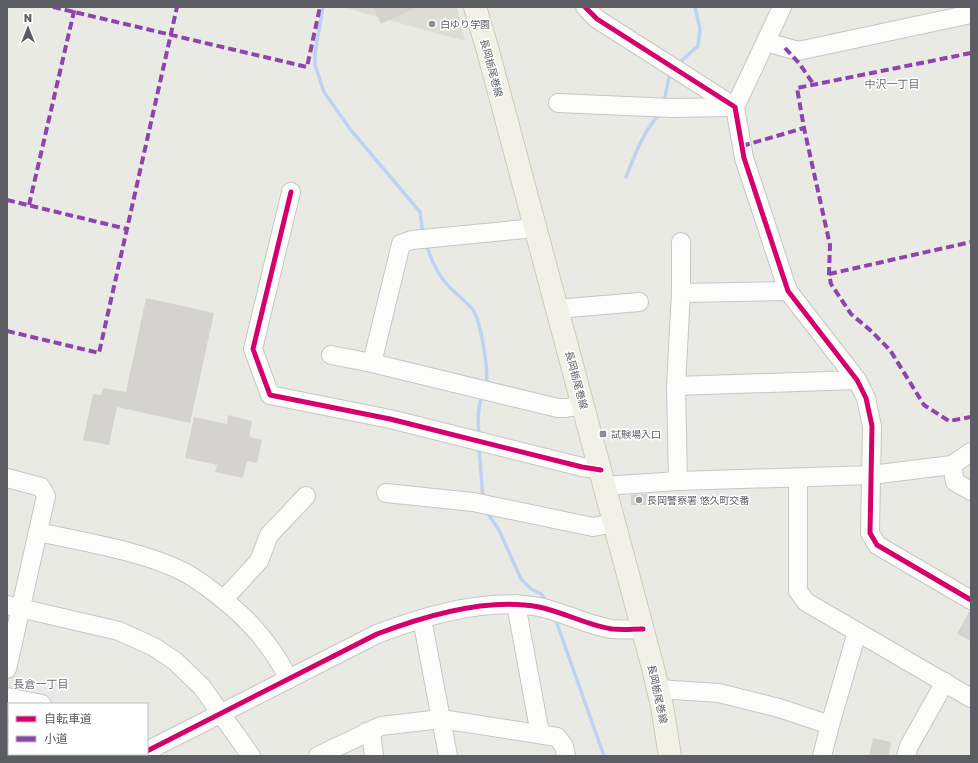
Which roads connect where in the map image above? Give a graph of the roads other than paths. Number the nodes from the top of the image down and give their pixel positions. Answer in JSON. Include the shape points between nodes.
{"nodes":[{"id":1,"x":475,"y":7,"type":"edge"},
{"id":2,"x":585,"y":7,"type":"edge"},
{"id":3,"x":782,"y":7,"type":"edge"},
{"id":4,"x":971,"y":14,"type":"edge"},
{"id":5,"x":766,"y":42,"type":"junction"},
{"id":6,"x":558,"y":103,"type":"dead end"},
{"id":7,"x":735,"y":107,"type":"junction"},
{"id":8,"x":290,"y":192,"type":"dead end"},
{"id":9,"x":535,"y":228,"type":"junction"},
{"id":10,"x":681,"y":242,"type":"dead end"},
{"id":11,"x":788,"y":291,"type":"junction"},
{"id":12,"x":681,"y":293,"type":"junction"},
{"id":13,"x":639,"y":302,"type":"dead end"},
{"id":14,"x":557,"y":308,"type":"junction"},
{"id":15,"x":331,"y":354,"type":"dead end"},
{"id":16,"x":372,"y":363,"type":"junction"},
{"id":17,"x":857,"y":380,"type":"junction"},
{"id":18,"x":676,"y":386,"type":"junction"},
{"id":19,"x":583,"y":405,"type":"junction"},
{"id":20,"x":971,"y":452,"type":"edge"},
{"id":21,"x":952,"y":465,"type":"junction"},
{"id":22,"x":871,"y":475,"type":"junction"},
{"id":23,"x":7,"y":478,"type":"edge"},
{"id":24,"x":602,"y":478,"type":"junction"},
{"id":25,"x":798,"y":478,"type":"junction"},
{"id":26,"x":678,"y":481,"type":"junction"},
{"id":27,"x":971,"y":491,"type":"edge"},
{"id":28,"x":386,"y":493,"type":"dead end"},
{"id":29,"x":306,"y":496,"type":"dead end"},
{"id":30,"x":614,"y":523,"type":"junction"},
{"id":31,"x":38,"y":532,"type":"junction"},
{"id":32,"x":224,"y":599,"type":"junction"},
{"id":33,"x":971,"y":600,"type":"edge"},
{"id":34,"x":516,"y":604,"type":"junction"},
{"id":35,"x":14,"y":607,"type":"edge"},
{"id":36,"x":422,"y":619,"type":"junction"},
{"id":37,"x":643,"y":629,"type":"junction"},
{"id":38,"x":857,"y":632,"type":"junction"},
{"id":39,"x":7,"y":669,"type":"edge"},
{"id":40,"x":289,"y":678,"type":"junction"},
{"id":41,"x":945,"y":682,"type":"junction"},
{"id":42,"x":658,"y":689,"type":"junction"},
{"id":43,"x":7,"y":697,"type":"edge"},
{"id":44,"x":971,"y":698,"type":"edge"},
{"id":45,"x":37,"y":703,"type":"edge"},
{"id":46,"x":220,"y":714,"type":"junction"},
{"id":47,"x":441,"y":720,"type":"junction"},
{"id":48,"x":830,"y":725,"type":"junction"},
{"id":49,"x":366,"y":732,"type":"junction"},
{"id":50,"x":540,"y":734,"type":"junction"},
{"id":51,"x":148,"y":751,"type":"edge"},
{"id":52,"x":251,"y":756,"type":"edge"},
{"id":53,"x":318,"y":756,"type":"edge"},
{"id":54,"x":374,"y":756,"type":"edge"},
{"id":55,"x":448,"y":756,"type":"edge"},
{"id":56,"x":566,"y":756,"type":"edge"},
{"id":57,"x":670,"y":756,"type":"edge"},
{"id":58,"x":822,"y":756,"type":"edge"},
{"id":59,"x":906,"y":756,"type":"edge"}],
"edges":[{"from":1,"to":9,"type":"main road","name":"長岡栃尾巻線"},
{"from":2,"to":7,"type":"street","via":[[598,19]]},
{"from":3,"to":5,"type":"street"},
{"from":4,"to":5,"type":"street","via":[[798,51]]},
{"from":5,"to":7,"type":"street"},
{"from":6,"to":7,"type":"street","via":[[672,108]]},
{"from":7,"to":11,"type":"street","via":[[744,158]]},
{"from":8,"to":24,"type":"street","via":[[253,349],[270,395],[390,419],[582,466]]},
{"from":9,"to":14,"type":"main road","name":"長岡栃尾巻線"},
{"from":9,"to":16,"type":"street","via":[[412,240],[401,244]]},
{"from":10,"to":12,"type":"street"},
{"from":11,"to":12,"type":"street"},
{"from":11,"to":17,"type":"street"},
{"from":12,"to":18,"type":"street"},
{"from":13,"to":14,"type":"street"},
{"from":14,"to":19,"type":"main road","name":"長岡栃尾巻線"},
{"from":15,"to":16,"type":"street"},
{"from":16,"to":19,"type":"street","via":[[558,408]]},
{"from":17,"to":18,"type":"street"},
{"from":17,"to":22,"type":"street","via":[[864,391],[871,418]]},
{"from":18,"to":26,"type":"street"},
{"from":19,"to":24,"type":"main road","name":"長岡栃尾巻線"},
{"from":20,"to":21,"type":"street"},
{"from":21,"to":22,"type":"street"},
{"from":21,"to":27,"type":"street","via":[[955,482]]},
{"from":22,"to":25,"type":"street"},
{"from":22,"to":33,"type":"street","via":[[870,533],[877,545]]},
{"from":23,"to":31,"type":"street","via":[[37,486],[44,491],[46,502]]},
{"from":24,"to":26,"type":"street"},
{"from":24,"to":30,"type":"main road","name":"長岡栃尾巻線"},
{"from":25,"to":26,"type":"street"},
{"from":25,"to":38,"type":"street","via":[[798,591],[806,602]]},
{"from":28,"to":30,"type":"street","via":[[473,502],[593,528]]},
{"from":29,"to":32,"type":"street","via":[[269,535],[259,561]]},
{"from":30,"to":37,"type":"main road","name":"長岡栃尾巻線"},
{"from":31,"to":32,"type":"street","via":[[152,560],[185,572]]},
{"from":31,"to":35,"type":"street"},
{"from":32,"to":40,"type":"street","via":[[268,642]]},
{"from":34,"to":36,"type":"street","via":[[462,610]]},
{"from":34,"to":37,"type":"street","via":[[563,613],[611,629]]},
{"from":34,"to":50,"type":"street"},
{"from":35,"to":39,"type":"street"},
{"from":35,"to":46,"type":"street","via":[[119,631],[148,644],[175,661],[188,673],[202,687]]},
{"from":36,"to":40,"type":"street","via":[[377,634]]},
{"from":36,"to":47,"type":"street"},
{"from":37,"to":42,"type":"main road","name":"長岡栃尾巻線"},
{"from":38,"to":41,"type":"street"},
{"from":38,"to":48,"type":"street"},
{"from":40,"to":46,"type":"street"},
{"from":41,"to":44,"type":"street"},
{"from":41,"to":59,"type":"street","via":[[909,746]]},
{"from":42,"to":48,"type":"street","via":[[719,693],[779,708]]},
{"from":42,"to":57,"type":"main road","name":"長岡栃尾巻線"},
{"from":43,"to":45,"type":"street"},
{"from":46,"to":51,"type":"street"},
{"from":46,"to":52,"type":"street"},
{"from":47,"to":49,"type":"street","via":[[381,726]]},
{"from":47,"to":50,"type":"street"},
{"from":47,"to":55,"type":"street"},
{"from":48,"to":58,"type":"street"},
{"from":49,"to":53,"type":"street"},
{"from":49,"to":54,"type":"street","via":[[372,740]]},
{"from":50,"to":56,"type":"street","via":[[560,740]]}]}
